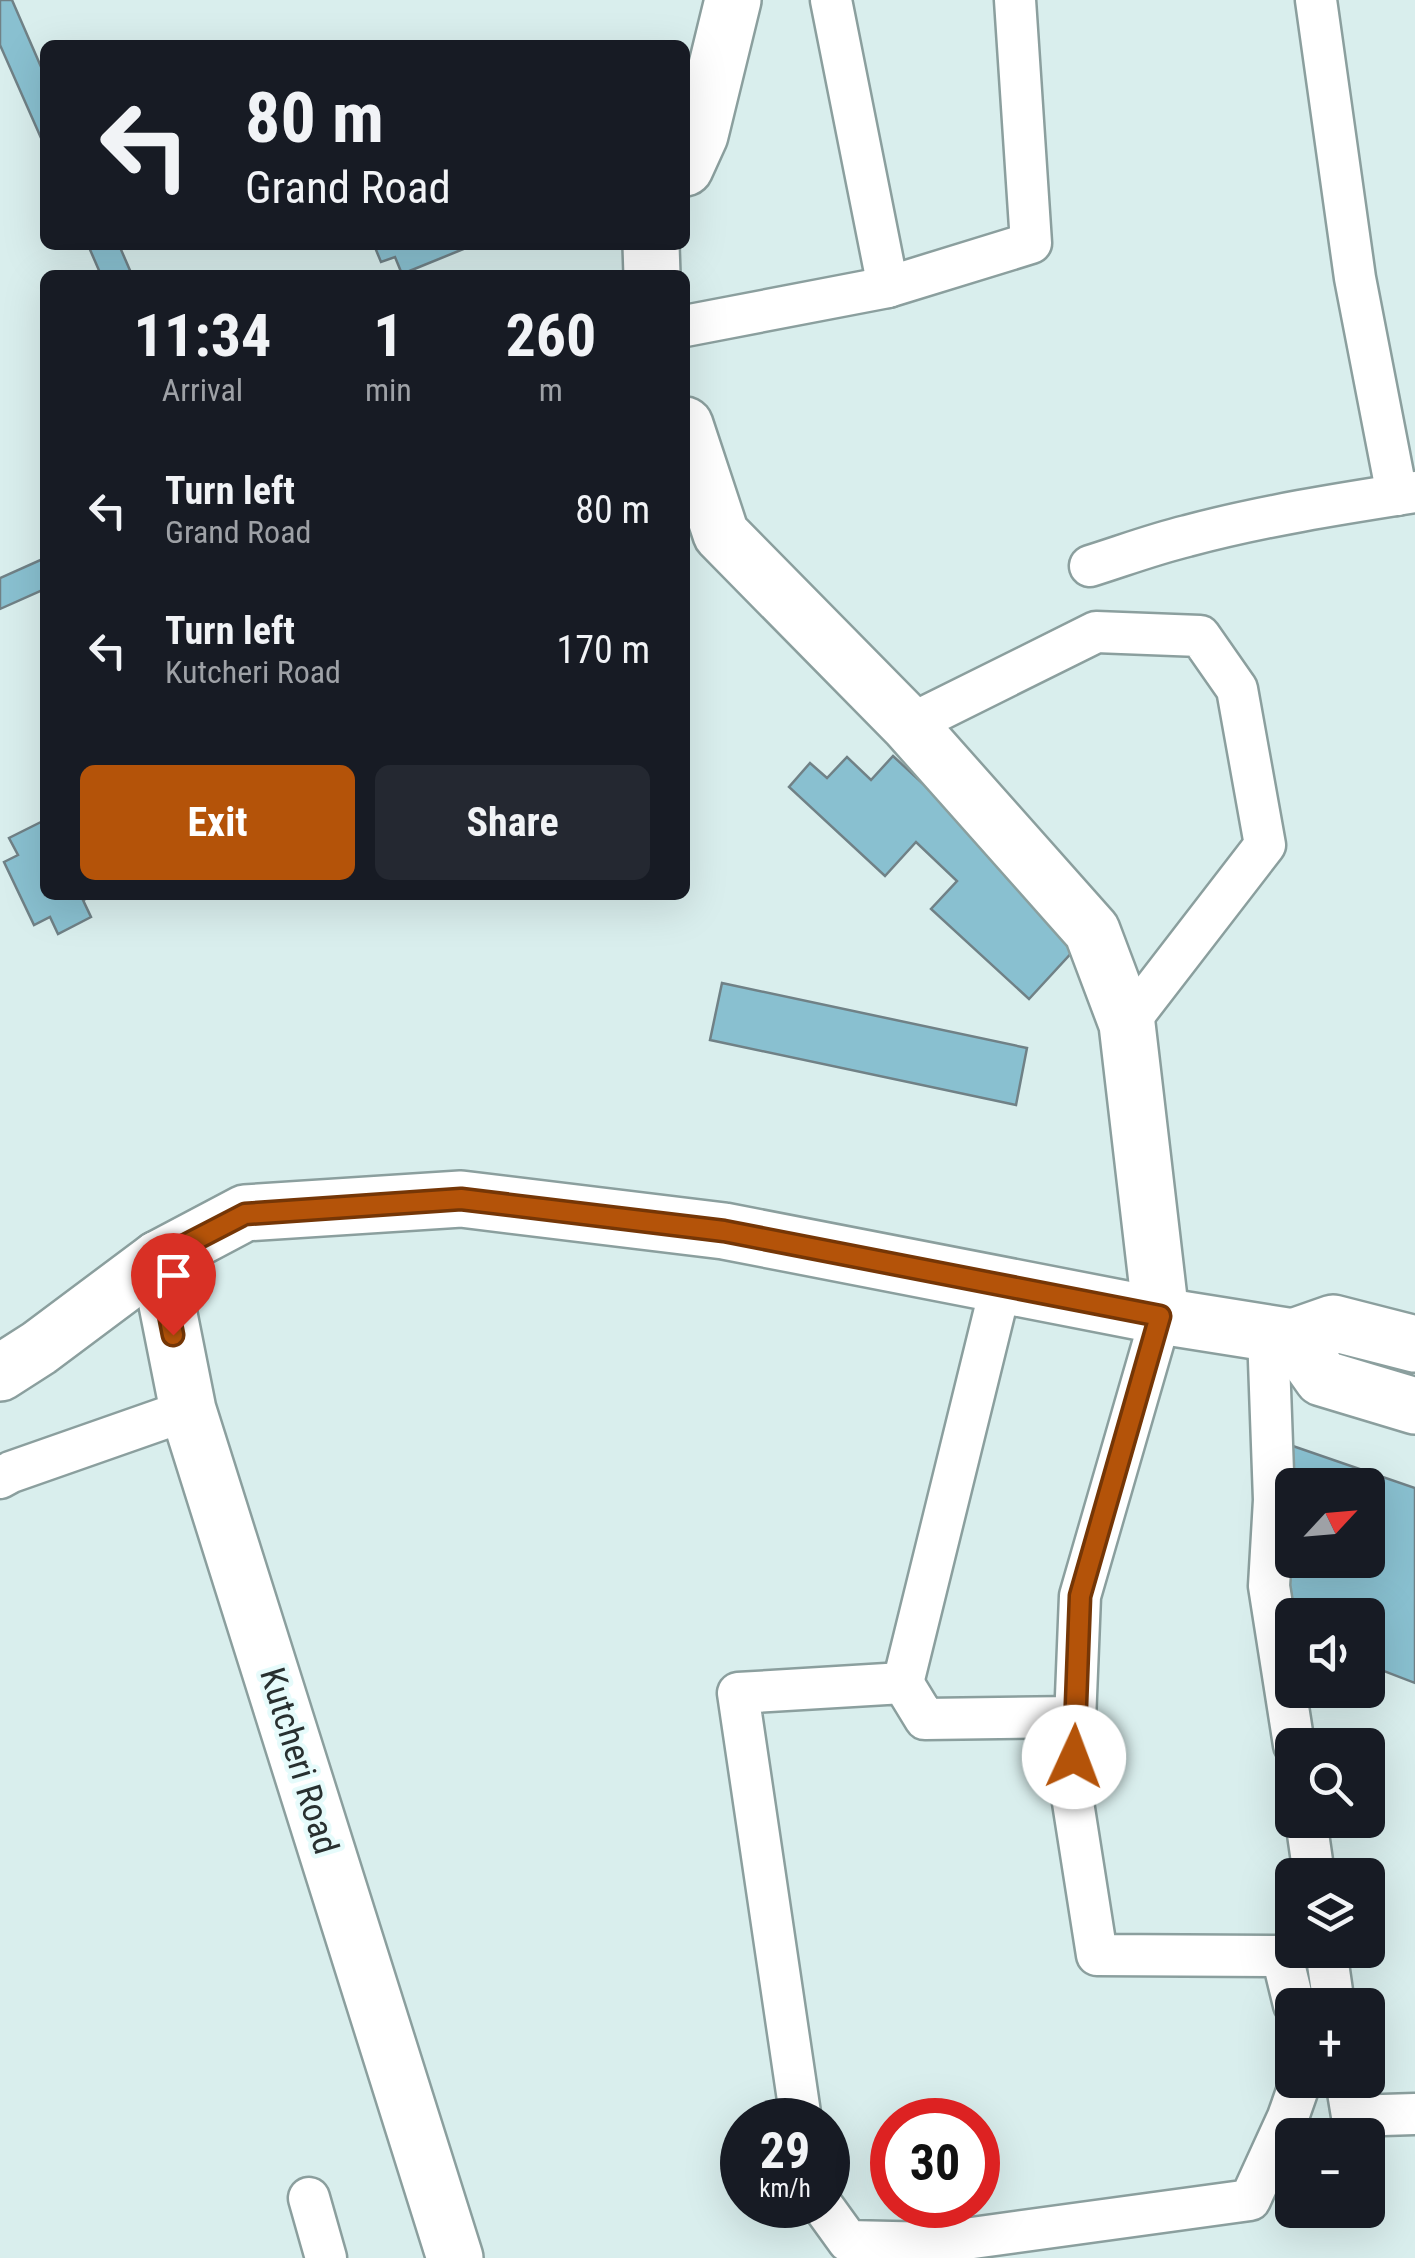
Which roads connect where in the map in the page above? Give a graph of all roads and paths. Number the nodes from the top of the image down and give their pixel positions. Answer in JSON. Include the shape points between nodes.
{"nodes":[{"id":1,"x":733,"y":0,"type":"edge"},
{"id":2,"x":831,"y":0,"type":"edge"},
{"id":3,"x":1015,"y":0,"type":"edge"},
{"id":4,"x":1316,"y":0,"type":"edge"},
{"id":5,"x":690,"y":157,"type":"edge"},
{"id":6,"x":888,"y":286,"type":"junction"},
{"id":7,"x":690,"y":325,"type":"edge"},
{"id":8,"x":690,"y":441,"type":"edge"},
{"id":9,"x":1406,"y":493,"type":"edge"},
{"id":10,"x":1090,"y":566,"type":"dead end"},
{"id":11,"x":909,"y":724,"type":"junction"},
{"id":12,"x":1128,"y":1024,"type":"junction"},
{"id":13,"x":158,"y":1259,"type":"junction"},
{"id":14,"x":1001,"y":1285,"type":"junction"},
{"id":15,"x":1160,"y":1316,"type":"junction"},
{"id":16,"x":1281,"y":1335,"type":"junction"},
{"id":17,"x":1415,"y":1344,"type":"edge"},
{"id":18,"x":0,"y":1373,"type":"edge"},
{"id":19,"x":1415,"y":1406,"type":"edge"},
{"id":20,"x":188,"y":1410,"type":"junction"},
{"id":21,"x":0,"y":1478,"type":"edge"},
{"id":22,"x":903,"y":1684,"type":"junction"},
{"id":23,"x":1076,"y":1718,"type":"junction"},
{"id":24,"x":1291,"y":1728,"type":"edge"},
{"id":25,"x":1290,"y":1988,"type":"edge"},
{"id":26,"x":798,"y":2098,"type":"edge"},
{"id":27,"x":1295,"y":2098,"type":"edge"},
{"id":28,"x":1349,"y":2098,"type":"edge"},
{"id":29,"x":1415,"y":2114,"type":"edge"},
{"id":30,"x":309,"y":2198,"type":"dead end"},
{"id":31,"x":839,"y":2228,"type":"edge"},
{"id":32,"x":326,"y":2258,"type":"edge"},
{"id":33,"x":455,"y":2258,"type":"edge"}],
"edges":[{"from":1,"to":5,"type":"main road"},
{"from":2,"to":6,"type":"street"},
{"from":3,"to":6,"type":"street","via":[[1031,243]]},
{"from":4,"to":9,"type":"street","via":[[1355,278]]},
{"from":6,"to":7,"type":"street"},
{"from":8,"to":11,"type":"main road","via":[[720,534]]},
{"from":9,"to":10,"type":"street","via":[[1236,524]]},
{"from":11,"to":12,"type":"main road","via":[[1092,932]]},
{"from":11,"to":12,"type":"street","via":[[1096,632],[1200,636],[1237,689],[1265,845]]},
{"from":12,"to":15,"type":"main road"},
{"from":13,"to":14,"type":"main road","via":[[245,1214],[461,1199],[724,1231]]},
{"from":13,"to":18,"type":"main road"},
{"from":13,"to":20,"type":"main road","name":"Kutcheri Road"},
{"from":14,"to":15,"type":"main road"},
{"from":14,"to":22,"type":"street"},
{"from":15,"to":16,"type":"main road"},
{"from":15,"to":23,"type":"street","via":[[1080,1596]]},
{"from":16,"to":17,"type":"main road","via":[[1333,1323]]},
{"from":16,"to":19,"type":"main road","via":[[1322,1378]]},
{"from":16,"to":24,"type":"street","via":[[1269,1586]]},
{"from":20,"to":21,"type":"street"},
{"from":20,"to":33,"type":"main road","name":"Kutcheri Road"},
{"from":22,"to":23,"type":"street","via":[[925,1719]]},
{"from":22,"to":26,"type":"street","via":[[738,1693]]},
{"from":23,"to":25,"type":"street","via":[[1072,1796],[1097,1955],[1282,1956]]},
{"from":27,"to":31,"type":"street","via":[[1250,2200],[936,2243],[848,2241]]},
{"from":28,"to":29,"type":"street","via":[[1352,2116]]},
{"from":30,"to":32,"type":"street"}]}
